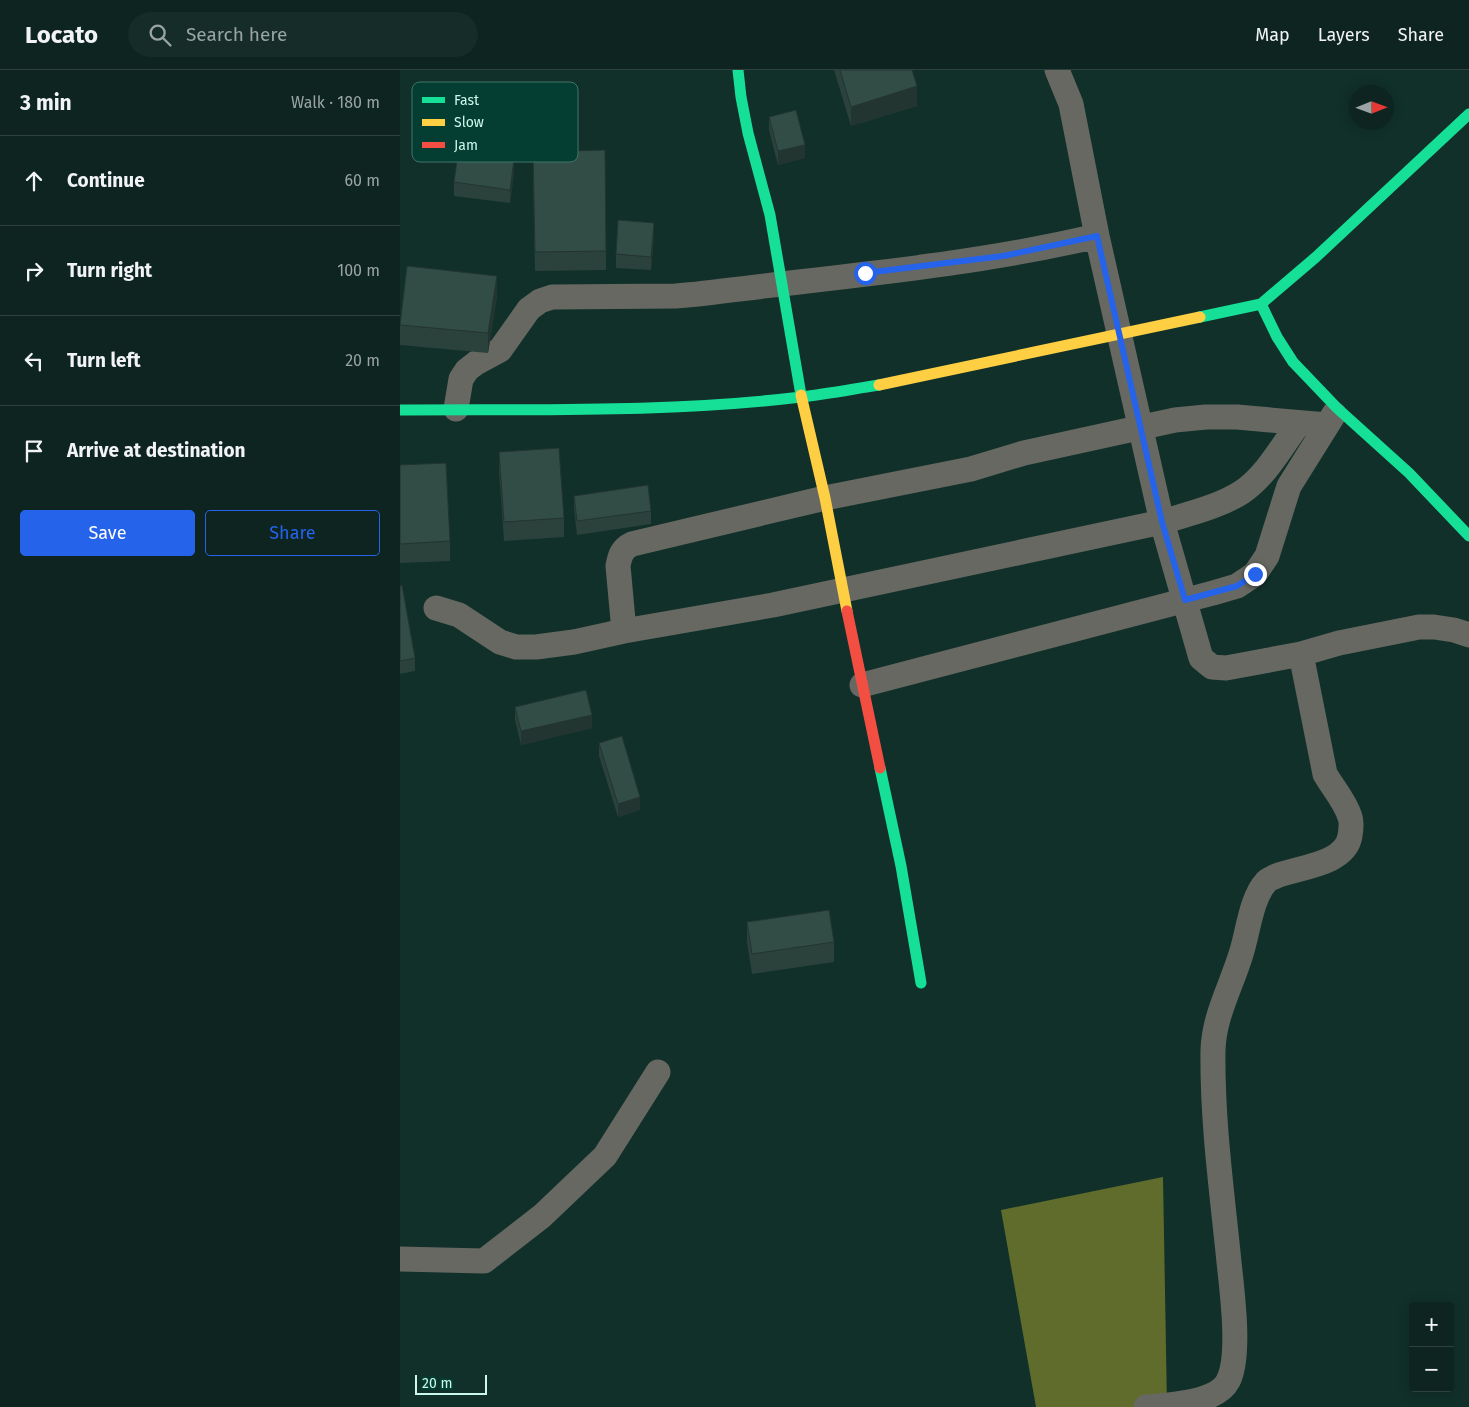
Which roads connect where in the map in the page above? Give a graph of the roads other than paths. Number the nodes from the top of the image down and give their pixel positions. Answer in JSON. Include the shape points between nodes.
{"nodes":[{"id":1,"x":738,"y":70,"type":"edge"},
{"id":2,"x":1057,"y":70,"type":"edge"},
{"id":3,"x":1469,"y":114,"type":"edge"},
{"id":4,"x":1097,"y":236,"type":"junction"},
{"id":5,"x":782,"y":283,"type":"junction"},
{"id":6,"x":1261,"y":304,"type":"junction"},
{"id":7,"x":1119,"y":335,"type":"junction"},
{"id":8,"x":801,"y":397,"type":"junction"},
{"id":9,"x":456,"y":409,"type":"junction"},
{"id":10,"x":400,"y":410,"type":"edge"},
{"id":11,"x":1332,"y":416,"type":"junction"},
{"id":12,"x":1299,"y":424,"type":"junction"},
{"id":13,"x":1140,"y":427,"type":"junction"},
{"id":14,"x":825,"y":498,"type":"junction"},
{"id":15,"x":1162,"y":522,"type":"junction"},
{"id":16,"x":1469,"y":536,"type":"edge"},
{"id":17,"x":842,"y":590,"type":"junction"},
{"id":18,"x":1185,"y":600,"type":"junction"},
{"id":19,"x":436,"y":608,"type":"dead end"},
{"id":20,"x":624,"y":631,"type":"junction"},
{"id":21,"x":1469,"y":635,"type":"edge"},
{"id":22,"x":1301,"y":654,"type":"junction"},
{"id":23,"x":862,"y":685,"type":"junction"},
{"id":24,"x":920,"y":983,"type":"dead end"},
{"id":25,"x":658,"y":1072,"type":"dead end"},
{"id":26,"x":400,"y":1259,"type":"edge"},
{"id":27,"x":1146,"y":1407,"type":"edge"}],
"edges":[{"from":1,"to":5,"type":"street","via":[[741,97],[770,216]]},
{"from":2,"to":4,"type":"street","via":[[1071,104]]},
{"from":3,"to":6,"type":"street"},
{"from":4,"to":5,"type":"street","via":[[968,261]]},
{"from":4,"to":7,"type":"street"},
{"from":5,"to":8,"type":"street"},
{"from":5,"to":9,"type":"street","via":[[676,296],[552,297],[540,301],[529,309],[500,350],[467,370],[461,379]]},
{"from":6,"to":7,"type":"street"},
{"from":6,"to":11,"type":"street","via":[[1293,362]]},
{"from":7,"to":8,"type":"street","via":[[889,383]]},
{"from":7,"to":13,"type":"street"},
{"from":8,"to":9,"type":"street","via":[[628,409]]},
{"from":8,"to":14,"type":"street"},
{"from":9,"to":10,"type":"street"},
{"from":11,"to":12,"type":"street"},
{"from":11,"to":16,"type":"street","via":[[1409,473]]},
{"from":11,"to":18,"type":"street","via":[[1289,486],[1267,556],[1255,574],[1237,586]]},
{"from":12,"to":13,"type":"street","via":[[1206,417]]},
{"from":12,"to":15,"type":"street","via":[[1261,474],[1242,492],[1220,503]]},
{"from":13,"to":14,"type":"street","via":[[1024,453],[972,469]]},
{"from":13,"to":15,"type":"street"},
{"from":14,"to":17,"type":"street"},
{"from":14,"to":20,"type":"street","via":[[625,547],[618,566]]},
{"from":15,"to":17,"type":"street"},
{"from":15,"to":18,"type":"street"},
{"from":17,"to":20,"type":"street"},
{"from":17,"to":23,"type":"street"},
{"from":18,"to":22,"type":"street","via":[[1201,658],[1212,667],[1226,668]]},
{"from":18,"to":23,"type":"street"},
{"from":19,"to":20,"type":"street","via":[[459,615],[500,642],[516,647],[574,642]]},
{"from":21,"to":22,"type":"street","via":[[1419,627]]},
{"from":22,"to":27,"type":"street","via":[[1325,774],[1345,804],[1351,820],[1349,839],[1344,851],[1323,863],[1267,880],[1257,895],[1242,953],[1220,1011],[1213,1049],[1214,1104],[1233,1310],[1234,1359],[1228,1382],[1215,1393],[1194,1402]]},
{"from":23,"to":24,"type":"street","via":[[901,866]]},
{"from":25,"to":26,"type":"street","via":[[605,1156],[542,1216],[484,1260]]}]}
